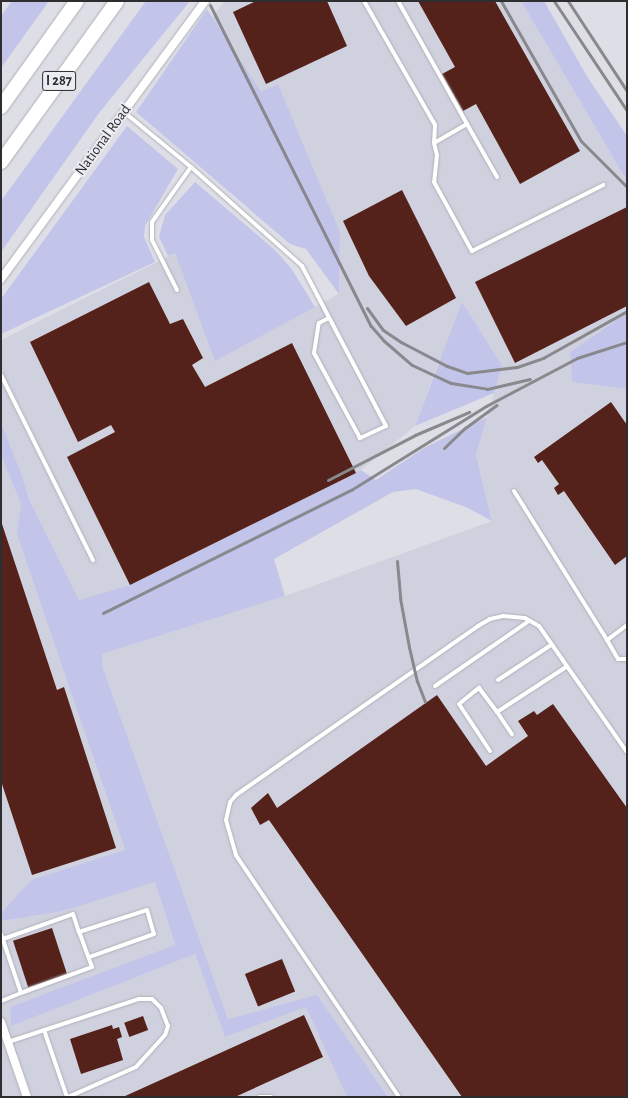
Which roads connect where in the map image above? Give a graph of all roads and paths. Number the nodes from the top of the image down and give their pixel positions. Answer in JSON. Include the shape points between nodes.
{"nodes":[{"id":1,"x":77,"y":1,"type":"edge"},
{"id":2,"x":117,"y":1,"type":"edge"},
{"id":3,"x":205,"y":1,"type":"edge"},
{"id":4,"x":364,"y":1,"type":"edge"},
{"id":5,"x":398,"y":1,"type":"edge"},
{"id":6,"x":1,"y":106,"type":"edge"},
{"id":7,"x":124,"y":112,"type":"junction"},
{"id":8,"x":467,"y":124,"type":"junction"},
{"id":9,"x":434,"y":143,"type":"junction"},
{"id":10,"x":1,"y":162,"type":"edge"},
{"id":11,"x":191,"y":167,"type":"junction"},
{"id":12,"x":497,"y":177,"type":"dead end"},
{"id":13,"x":603,"y":185,"type":"dead end"},
{"id":14,"x":1,"y":279,"type":"edge"},
{"id":15,"x":177,"y":290,"type":"dead end"},
{"id":16,"x":329,"y":318,"type":"junction"},
{"id":17,"x":1,"y":375,"type":"edge"},
{"id":18,"x":514,"y":491,"type":"dead end"},
{"id":19,"x":93,"y":560,"type":"dead end"},
{"id":20,"x":529,"y":620,"type":"junction"},
{"id":21,"x":627,"y":625,"type":"edge"},
{"id":22,"x":607,"y":640,"type":"junction"},
{"id":23,"x":551,"y":645,"type":"junction"},
{"id":24,"x":627,"y":659,"type":"edge"},
{"id":25,"x":566,"y":667,"type":"junction"},
{"id":26,"x":498,"y":680,"type":"dead end"},
{"id":27,"x":435,"y":686,"type":"dead end"},
{"id":28,"x":497,"y":712,"type":"junction"},
{"id":29,"x":512,"y":734,"type":"dead end"},
{"id":30,"x":490,"y":751,"type":"dead end"},
{"id":31,"x":627,"y":752,"type":"edge"},
{"id":32,"x":79,"y":932,"type":"junction"},
{"id":33,"x":1,"y":934,"type":"edge"},
{"id":34,"x":3,"y":939,"type":"junction"},
{"id":35,"x":89,"y":957,"type":"junction"},
{"id":36,"x":21,"y":993,"type":"junction"},
{"id":37,"x":1,"y":1001,"type":"edge"},
{"id":38,"x":1,"y":1022,"type":"edge"},
{"id":39,"x":44,"y":1030,"type":"junction"},
{"id":40,"x":5,"y":1039,"type":"edge"},
{"id":41,"x":27,"y":1097,"type":"edge"},
{"id":42,"x":67,"y":1097,"type":"edge"},
{"id":43,"x":259,"y":1097,"type":"edge"},
{"id":44,"x":271,"y":1097,"type":"edge"},
{"id":45,"x":399,"y":1097,"type":"edge"}],
"edges":[{"from":1,"to":6,"type":"highway","number":"I 287"},
{"from":2,"to":10,"type":"highway","number":"I 287"},
{"from":3,"to":7,"type":"street","name":"National Road"},
{"from":4,"to":9,"type":"lane","via":[[435,125]]},
{"from":5,"to":8,"type":"lane"},
{"from":7,"to":11,"type":"lane"},
{"from":7,"to":14,"type":"street","name":"National Road"},
{"from":8,"to":9,"type":"lane"},
{"from":8,"to":12,"type":"lane"},
{"from":9,"to":13,"type":"lane","via":[[437,155],[434,182],[472,252]]},
{"from":11,"to":15,"type":"lane","via":[[152,222],[152,240]]},
{"from":11,"to":16,"type":"lane","via":[[294,256],[306,273]]},
{"from":16,"to":16,"type":"lane","via":[[386,426],[360,438],[314,353],[319,323]]},
{"from":17,"to":19,"type":"lane"},
{"from":18,"to":22,"type":"lane"},
{"from":20,"to":23,"type":"lane","via":[[539,626]]},
{"from":20,"to":27,"type":"lane"},
{"from":20,"to":45,"type":"lane","via":[[503,616],[490,619],[478,626],[242,790],[230,802],[226,820],[236,855]]},
{"from":21,"to":22,"type":"lane"},
{"from":22,"to":24,"type":"lane","via":[[618,659]]},
{"from":23,"to":25,"type":"lane"},
{"from":23,"to":26,"type":"lane"},
{"from":25,"to":28,"type":"lane"},
{"from":25,"to":31,"type":"lane"},
{"from":28,"to":29,"type":"lane"},
{"from":28,"to":30,"type":"lane","via":[[479,688],[459,704]]},
{"from":32,"to":34,"type":"lane","via":[[73,914]]},
{"from":32,"to":35,"type":"lane"},
{"from":32,"to":35,"type":"lane","via":[[147,910],[154,934]]},
{"from":33,"to":34,"type":"lane"},
{"from":34,"to":36,"type":"lane"},
{"from":35,"to":36,"type":"lane","via":[[92,967]]},
{"from":36,"to":37,"type":"lane"},
{"from":38,"to":40,"type":"street"},
{"from":39,"to":40,"type":"lane"},
{"from":39,"to":42,"type":"lane"},
{"from":39,"to":42,"type":"lane","via":[[139,998],[152,999],[162,1008],[168,1026],[165,1035],[136,1067]]},
{"from":40,"to":41,"type":"street"},
{"from":43,"to":44,"type":"lane"}]}
